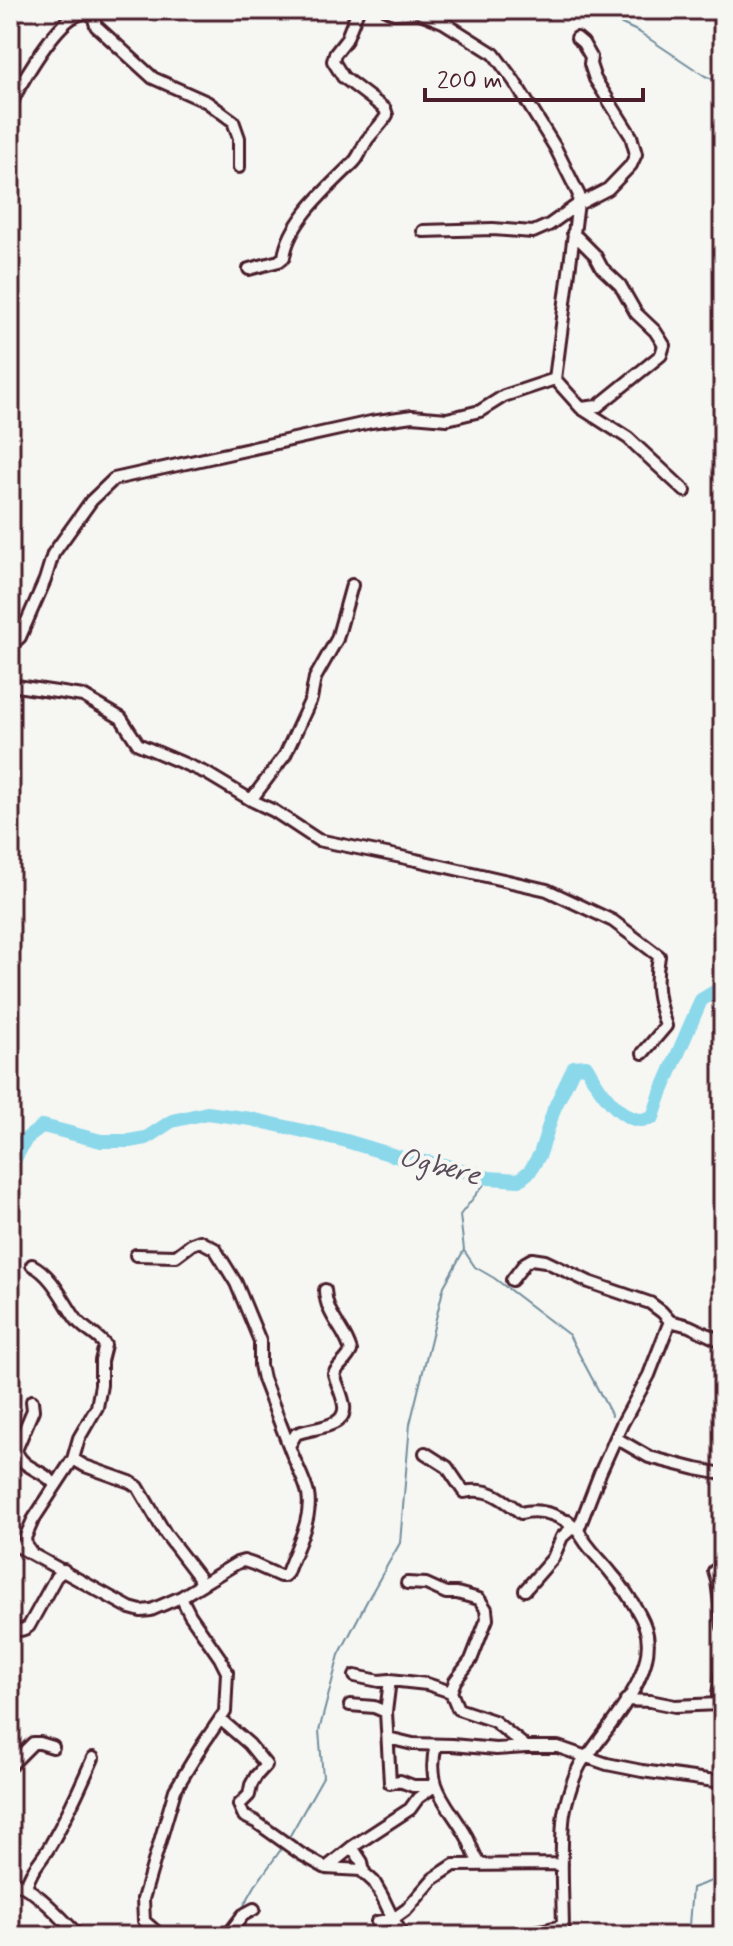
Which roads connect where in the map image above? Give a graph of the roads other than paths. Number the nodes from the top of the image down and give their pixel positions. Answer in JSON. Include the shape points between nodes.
{"nodes":[{"id":1,"x":358,"y":10,"type":"edge"},
{"id":2,"x":387,"y":10,"type":"edge"},
{"id":3,"x":92,"y":11,"type":"edge"},
{"id":4,"x":577,"y":38,"type":"dead end"},
{"id":5,"x":10,"y":107,"type":"edge"},
{"id":6,"x":239,"y":167,"type":"dead end"},
{"id":7,"x":577,"y":205,"type":"junction"},
{"id":8,"x":423,"y":231,"type":"dead end"},
{"id":9,"x":573,"y":233,"type":"junction"},
{"id":10,"x":249,"y":269,"type":"dead end"},
{"id":11,"x":555,"y":379,"type":"junction"},
{"id":12,"x":581,"y":408,"type":"junction"},
{"id":13,"x":685,"y":491,"type":"dead end"},
{"id":14,"x":352,"y":585,"type":"dead end"},
{"id":15,"x":10,"y":646,"type":"edge"},
{"id":16,"x":10,"y":685,"type":"edge"},
{"id":17,"x":251,"y":800,"type":"junction"},
{"id":18,"x":643,"y":1053,"type":"dead end"},
{"id":19,"x":136,"y":1255,"type":"dead end"},
{"id":20,"x":32,"y":1265,"type":"dead end"},
{"id":21,"x":512,"y":1280,"type":"dead end"},
{"id":22,"x":325,"y":1290,"type":"dead end"},
{"id":23,"x":670,"y":1321,"type":"junction"},
{"id":24,"x":723,"y":1342,"type":"edge"},
{"id":25,"x":32,"y":1401,"type":"dead end"},
{"id":26,"x":616,"y":1438,"type":"junction"},
{"id":27,"x":289,"y":1446,"type":"junction"},
{"id":28,"x":425,"y":1453,"type":"dead end"},
{"id":29,"x":73,"y":1459,"type":"junction"},
{"id":30,"x":723,"y":1474,"type":"edge"},
{"id":31,"x":55,"y":1485,"type":"junction"},
{"id":32,"x":568,"y":1521,"type":"junction"},
{"id":33,"x":578,"y":1530,"type":"junction"},
{"id":34,"x":10,"y":1542,"type":"edge"},
{"id":35,"x":31,"y":1552,"type":"junction"},
{"id":36,"x":64,"y":1570,"type":"junction"},
{"id":37,"x":714,"y":1571,"type":"dead end"},
{"id":38,"x":407,"y":1583,"type":"dead end"},
{"id":39,"x":200,"y":1584,"type":"junction"},
{"id":40,"x":525,"y":1590,"type":"dead end"},
{"id":41,"x":181,"y":1597,"type":"junction"},
{"id":42,"x":10,"y":1627,"type":"edge"},
{"id":43,"x":723,"y":1627,"type":"edge"},
{"id":44,"x":723,"y":1664,"type":"edge"},
{"id":45,"x":355,"y":1676,"type":"dead end"},
{"id":46,"x":390,"y":1680,"type":"junction"},
{"id":47,"x":451,"y":1692,"type":"junction"},
{"id":48,"x":626,"y":1700,"type":"junction"},
{"id":49,"x":350,"y":1705,"type":"dead end"},
{"id":50,"x":386,"y":1712,"type":"junction"},
{"id":51,"x":220,"y":1719,"type":"junction"},
{"id":52,"x":388,"y":1738,"type":"junction"},
{"id":53,"x":436,"y":1745,"type":"junction"},
{"id":54,"x":53,"y":1747,"type":"dead end"},
{"id":55,"x":526,"y":1747,"type":"junction"},
{"id":56,"x":584,"y":1757,"type":"junction"},
{"id":57,"x":93,"y":1758,"type":"dead end"},
{"id":58,"x":10,"y":1766,"type":"edge"},
{"id":59,"x":715,"y":1781,"type":"dead end"},
{"id":60,"x":435,"y":1786,"type":"junction"},
{"id":61,"x":352,"y":1847,"type":"junction"},
{"id":62,"x":562,"y":1864,"type":"junction"},
{"id":63,"x":481,"y":1865,"type":"junction"},
{"id":64,"x":326,"y":1868,"type":"junction"},
{"id":65,"x":364,"y":1873,"type":"junction"},
{"id":66,"x":10,"y":1881,"type":"edge"},
{"id":67,"x":26,"y":1888,"type":"junction"},
{"id":68,"x":254,"y":1909,"type":"dead end"},
{"id":69,"x":393,"y":1919,"type":"junction"},
{"id":70,"x":377,"y":1922,"type":"dead end"},
{"id":71,"x":563,"y":1931,"type":"edge"},
{"id":72,"x":79,"y":1936,"type":"edge"},
{"id":73,"x":161,"y":1936,"type":"edge"},
{"id":74,"x":227,"y":1936,"type":"edge"},
{"id":75,"x":403,"y":1936,"type":"edge"},
{"id":76,"x":516,"y":1936,"type":"edge"}],
"edges":[{"from":1,"to":10,"type":"street","via":[[333,61],[343,77],[387,115],[356,160],[296,224],[284,257]]},
{"from":2,"to":7,"type":"street","via":[[418,12],[443,22],[494,54],[555,147],[579,195]]},
{"from":3,"to":5,"type":"street","via":[[71,17],[16,91]]},
{"from":3,"to":6,"type":"street","via":[[96,26],[153,78],[207,102],[233,121]]},
{"from":4,"to":7,"type":"street","via":[[636,154],[608,189]]},
{"from":7,"to":8,"type":"street","via":[[533,232]]},
{"from":7,"to":9,"type":"street"},
{"from":9,"to":11,"type":"street"},
{"from":9,"to":12,"type":"street","via":[[664,345],[661,355],[598,406]]},
{"from":11,"to":12,"type":"street"},
{"from":11,"to":15,"type":"street","via":[[447,419],[412,416],[371,422],[114,479],[53,554],[20,637]]},
{"from":12,"to":13,"type":"street","via":[[628,438]]},
{"from":14,"to":17,"type":"street","via":[[337,639],[315,678],[285,755]]},
{"from":16,"to":17,"type":"street","via":[[83,696],[121,718],[138,744],[206,773]]},
{"from":17,"to":18,"type":"street","via":[[318,840],[547,890],[613,921],[659,956],[657,1000],[666,1026]]},
{"from":19,"to":27,"type":"street","via":[[176,1256],[200,1241],[215,1249],[260,1341],[263,1379]]},
{"from":20,"to":29,"type":"street","via":[[77,1321],[105,1345],[97,1407]]},
{"from":21,"to":23,"type":"street","via":[[525,1263],[545,1261],[650,1303]]},
{"from":22,"to":27,"type":"street","via":[[326,1303],[351,1351],[334,1374],[344,1413],[336,1423],[296,1434]]},
{"from":23,"to":24,"type":"street"},
{"from":23,"to":26,"type":"street"},
{"from":25,"to":31,"type":"street","via":[[16,1450],[22,1462]]},
{"from":26,"to":30,"type":"street","via":[[649,1457]]},
{"from":26,"to":33,"type":"street"},
{"from":27,"to":39,"type":"street","via":[[308,1505],[287,1573],[280,1576],[244,1561]]},
{"from":28,"to":32,"type":"street","via":[[447,1467],[464,1492],[487,1490],[521,1513],[530,1510]]},
{"from":29,"to":31,"type":"street"},
{"from":29,"to":39,"type":"street","via":[[138,1487]]},
{"from":31,"to":35,"type":"street","via":[[25,1538]]},
{"from":32,"to":33,"type":"street"},
{"from":32,"to":40,"type":"street","via":[[571,1529],[553,1558]]},
{"from":33,"to":48,"type":"street","via":[[645,1626],[649,1648],[643,1673]]},
{"from":34,"to":35,"type":"street"},
{"from":35,"to":36,"type":"street"},
{"from":36,"to":41,"type":"street","via":[[141,1611]]},
{"from":36,"to":42,"type":"street","via":[[29,1626],[18,1631]]},
{"from":37,"to":43,"type":"street"},
{"from":38,"to":47,"type":"street","via":[[479,1599],[486,1609],[471,1660]]},
{"from":39,"to":41,"type":"street"},
{"from":41,"to":51,"type":"street","via":[[227,1672]]},
{"from":44,"to":48,"type":"street","via":[[718,1704]]},
{"from":45,"to":46,"type":"street"},
{"from":46,"to":47,"type":"street"},
{"from":46,"to":50,"type":"street"},
{"from":47,"to":55,"type":"street","via":[[458,1709],[494,1721]]},
{"from":48,"to":56,"type":"street"},
{"from":49,"to":50,"type":"street"},
{"from":50,"to":52,"type":"street"},
{"from":51,"to":64,"type":"street","via":[[266,1765],[239,1805],[244,1816]]},
{"from":51,"to":73,"type":"street","via":[[175,1790],[143,1899],[144,1921]]},
{"from":52,"to":53,"type":"street"},
{"from":52,"to":60,"type":"street","via":[[390,1783]]},
{"from":53,"to":55,"type":"street"},
{"from":53,"to":60,"type":"street"},
{"from":54,"to":58,"type":"street","via":[[33,1743]]},
{"from":55,"to":56,"type":"street","via":[[558,1747]]},
{"from":56,"to":59,"type":"street"},
{"from":56,"to":62,"type":"street","via":[[563,1819]]},
{"from":57,"to":67,"type":"street"},
{"from":60,"to":61,"type":"street"},
{"from":60,"to":63,"type":"street"},
{"from":61,"to":64,"type":"street"},
{"from":61,"to":65,"type":"street"},
{"from":62,"to":63,"type":"street"},
{"from":62,"to":71,"type":"street"},
{"from":63,"to":69,"type":"street","via":[[454,1865]]},
{"from":64,"to":65,"type":"street"},
{"from":65,"to":69,"type":"street"},
{"from":66,"to":67,"type":"street"},
{"from":67,"to":72,"type":"street"},
{"from":68,"to":74,"type":"street"},
{"from":69,"to":70,"type":"street"},
{"from":69,"to":75,"type":"street"},
{"from":71,"to":76,"type":"street"}]}
